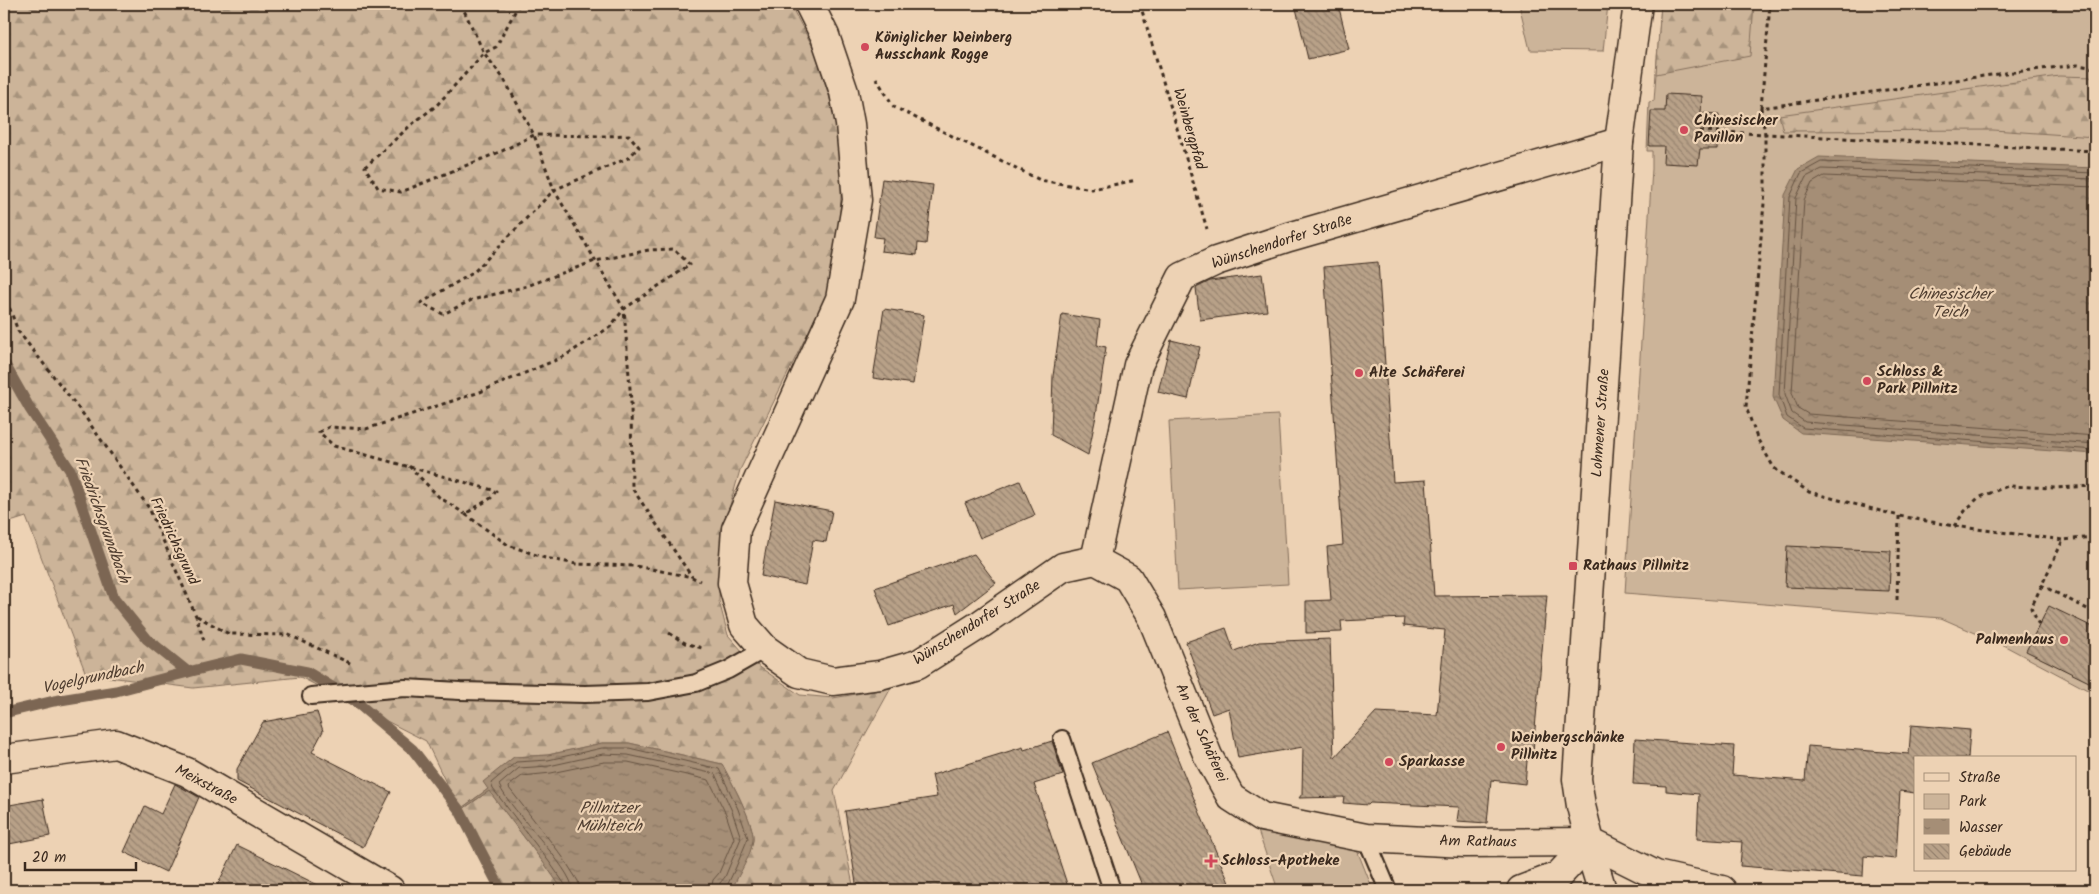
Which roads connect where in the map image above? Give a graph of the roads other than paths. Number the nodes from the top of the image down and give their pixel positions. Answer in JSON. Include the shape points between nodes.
{"nodes":[{"id":1,"x":808,"y":4,"type":"edge"},
{"id":2,"x":1638,"y":4,"type":"edge"},
{"id":3,"x":1620,"y":142,"type":"junction"},
{"id":4,"x":1095,"y":560,"type":"junction"},
{"id":5,"x":765,"y":649,"type":"junction"},
{"id":6,"x":311,"y":696,"type":"dead end"},
{"id":7,"x":1062,"y":739,"type":"dead end"},
{"id":8,"x":4,"y":759,"type":"edge"},
{"id":9,"x":1366,"y":838,"type":"junction"},
{"id":10,"x":1590,"y":842,"type":"junction"},
{"id":11,"x":390,"y":890,"type":"edge"},
{"id":12,"x":1112,"y":890,"type":"edge"},
{"id":13,"x":1388,"y":890,"type":"edge"},
{"id":14,"x":1521,"y":890,"type":"edge"},
{"id":15,"x":1602,"y":890,"type":"edge"},
{"id":16,"x":1722,"y":890,"type":"edge"}],
"edges":[{"from":1,"to":5,"type":"street","name":"Wünschendorfer Straße","via":[[825,36],[844,92],[857,200],[840,299],[736,529],[732,582],[744,625]]},
{"from":2,"to":3,"type":"street","name":"Lohmener Straße"},
{"from":3,"to":4,"type":"street","name":"Wünschendorfer Straße","via":[[1289,237],[1216,261],[1182,277],[1138,365]]},
{"from":3,"to":10,"type":"street","name":"Lohmener Straße","via":[[1577,779]]},
{"from":4,"to":5,"type":"street","name":"Wünschendorfer Straße","via":[[1063,567],[918,664],[880,676],[833,681],[799,673]]},
{"from":4,"to":9,"type":"street","name":"An der Schäferei","via":[[1128,578],[1152,618],[1208,756],[1231,797],[1262,817]]},
{"from":5,"to":6,"type":"lane","via":[[696,683],[648,692],[585,694],[404,688]]},
{"from":7,"to":12,"type":"lane"},
{"from":8,"to":11,"type":"street","name":"Meixstraße","via":[[116,744],[187,772]]},
{"from":9,"to":10,"type":"street","name":"Am Rathaus","via":[[1465,843]]},
{"from":9,"to":13,"type":"lane"},
{"from":10,"to":14,"type":"street","via":[[1558,876]]},
{"from":10,"to":15,"type":"street"},
{"from":10,"to":16,"type":"street","via":[[1656,875]]}]}
